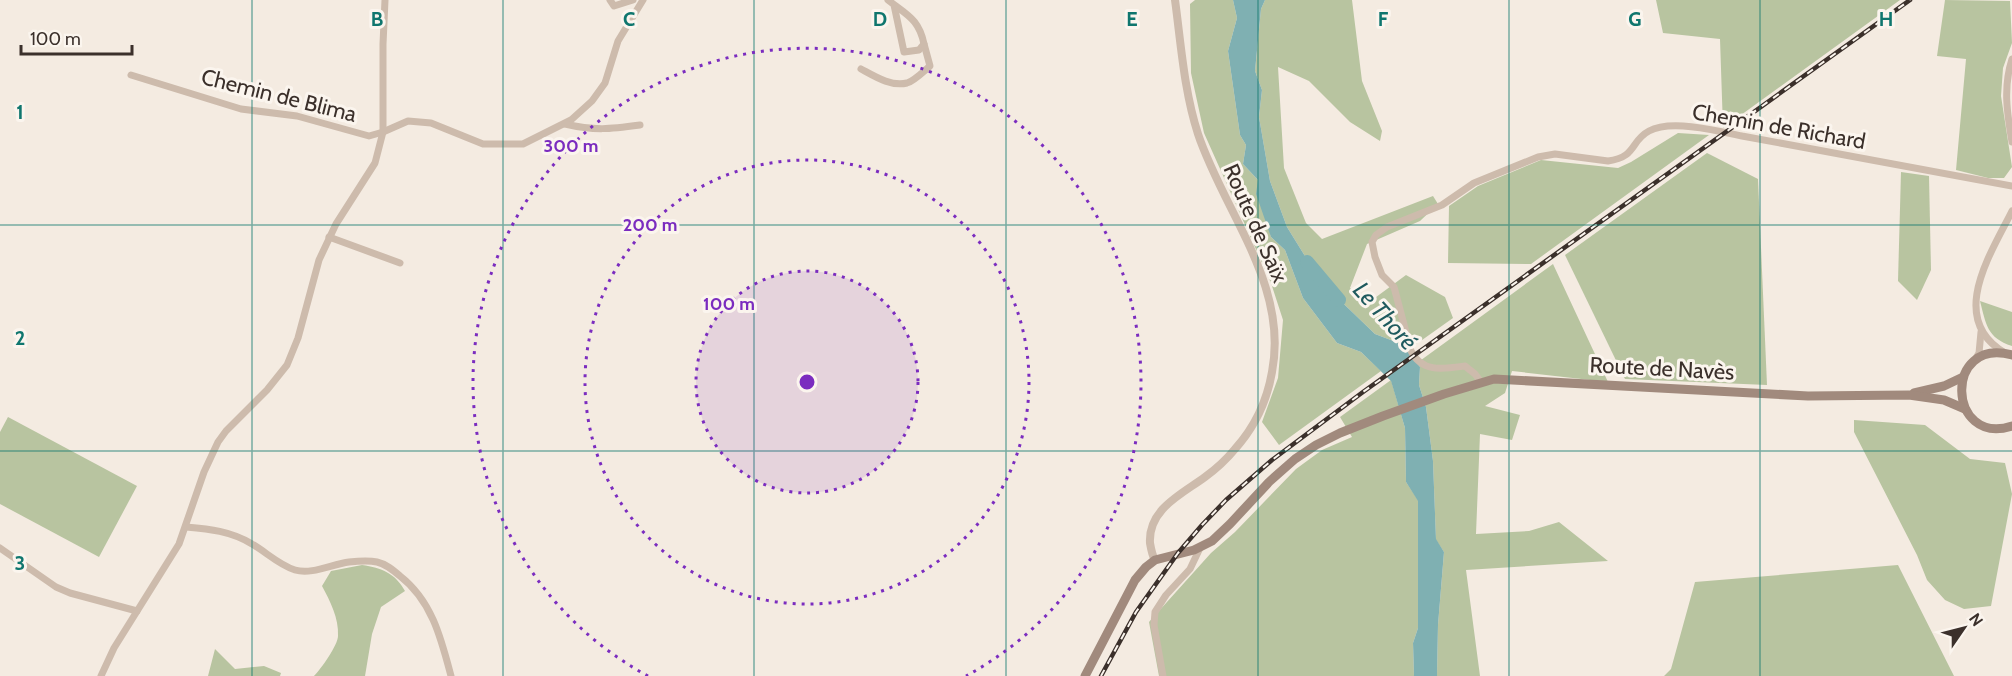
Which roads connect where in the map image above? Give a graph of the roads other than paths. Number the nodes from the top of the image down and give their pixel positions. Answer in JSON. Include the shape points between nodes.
{"nodes":[{"id":1,"x":385,"y":0,"type":"edge"},
{"id":2,"x":610,"y":0,"type":"edge"},
{"id":3,"x":633,"y":0,"type":"edge"},
{"id":4,"x":643,"y":0,"type":"edge"},
{"id":5,"x":1175,"y":0,"type":"edge"},
{"id":6,"x":891,"y":3,"type":"edge"},
{"id":7,"x":924,"y":44,"type":"junction"},
{"id":8,"x":2012,"y":59,"type":"edge"},
{"id":9,"x":861,"y":69,"type":"dead end"},
{"id":10,"x":131,"y":75,"type":"dead end"},
{"id":11,"x":565,"y":124,"type":"junction"},
{"id":12,"x":640,"y":124,"type":"dead end"},
{"id":13,"x":383,"y":132,"type":"junction"},
{"id":14,"x":2012,"y":142,"type":"edge"},
{"id":15,"x":2012,"y":186,"type":"edge"},
{"id":16,"x":2012,"y":211,"type":"edge"},
{"id":17,"x":329,"y":237,"type":"junction"},
{"id":18,"x":400,"y":263,"type":"dead end"},
{"id":19,"x":1980,"y":330,"type":"junction"},
{"id":20,"x":2008,"y":354,"type":"edge"},
{"id":21,"x":1975,"y":360,"type":"junction"},
{"id":22,"x":1963,"y":377,"type":"junction"},
{"id":23,"x":1481,"y":382,"type":"junction"},
{"id":24,"x":1909,"y":395,"type":"junction"},
{"id":25,"x":1965,"y":409,"type":"junction"},
{"id":26,"x":2012,"y":426,"type":"edge"},
{"id":27,"x":1995,"y":429,"type":"junction"},
{"id":28,"x":2012,"y":435,"type":"edge"},
{"id":29,"x":186,"y":527,"type":"junction"},
{"id":30,"x":0,"y":548,"type":"edge"},
{"id":31,"x":1200,"y":548,"type":"junction"},
{"id":32,"x":1155,"y":560,"type":"junction"},
{"id":33,"x":137,"y":611,"type":"junction"},
{"id":34,"x":101,"y":676,"type":"edge"},
{"id":35,"x":451,"y":676,"type":"edge"},
{"id":36,"x":1085,"y":676,"type":"edge"},
{"id":37,"x":1163,"y":676,"type":"edge"}],
"edges":[{"from":1,"to":13,"type":"street"},
{"from":2,"to":3,"type":"street","via":[[614,6]]},
{"from":4,"to":11,"type":"street","via":[[618,41],[606,83],[592,102]]},
{"from":5,"to":32,"type":"street","name":"Route de Saïx","via":[[1192,115],[1263,279],[1271,309],[1275,353],[1264,402],[1243,440],[1218,466],[1170,502],[1155,520],[1150,535]]},
{"from":6,"to":7,"type":"street","via":[[914,20]]},
{"from":6,"to":7,"type":"street","via":[[904,52],[919,50]]},
{"from":7,"to":9,"type":"street","via":[[930,66],[908,83],[892,83]]},
{"from":8,"to":14,"type":"street","via":[[2006,90]]},
{"from":10,"to":13,"type":"street","name":"Chemin de Blima","via":[[242,109],[297,116],[369,136]]},
{"from":11,"to":12,"type":"street","via":[[588,129]]},
{"from":11,"to":13,"type":"street","via":[[523,144],[483,144],[431,123],[408,121]]},
{"from":13,"to":17,"type":"street","via":[[375,163]]},
{"from":15,"to":23,"type":"street","name":"Chemin de Richard","via":[[1707,128],[1664,127],[1648,132],[1622,158],[1608,161],[1546,154],[1474,183],[1442,205],[1388,227],[1372,242],[1382,275],[1394,287],[1414,358],[1437,369],[1465,366]]},
{"from":16,"to":19,"type":"street","via":[[1977,288],[1975,306]]},
{"from":17,"to":18,"type":"street"},
{"from":17,"to":29,"type":"street","via":[[293,352],[279,376],[218,442]]},
{"from":19,"to":20,"type":"street","via":[[1990,343]]},
{"from":19,"to":21,"type":"street"},
{"from":20,"to":21,"type":"main road","via":[[1994,353]]},
{"from":21,"to":22,"type":"main road"},
{"from":22,"to":24,"type":"main road","name":"Route de Navès"},
{"from":22,"to":25,"type":"main road","via":[[1961,399]]},
{"from":23,"to":24,"type":"main road","name":"Route de Navès","via":[[1518,379],[1808,396]]},
{"from":23,"to":31,"type":"main road","name":"Route de Navès","via":[[1340,433],[1305,452],[1269,482],[1220,534]]},
{"from":24,"to":25,"type":"main road","name":"Route de Navès","via":[[1944,400]]},
{"from":25,"to":27,"type":"main road","name":"Route de Navès","via":[[1977,422]]},
{"from":26,"to":27,"type":"main road"},
{"from":27,"to":28,"type":"main road","name":"Route de Navès"},
{"from":29,"to":33,"type":"street"},
{"from":29,"to":35,"type":"street","via":[[240,537],[297,571],[347,562],[376,561],[386,565],[415,589],[430,611]]},
{"from":30,"to":33,"type":"street","via":[[63,590]]},
{"from":31,"to":32,"type":"main road"},
{"from":31,"to":37,"type":"street","via":[[1190,569],[1155,612]]},
{"from":32,"to":36,"type":"main road","via":[[1128,591]]},
{"from":33,"to":34,"type":"street"}]}
